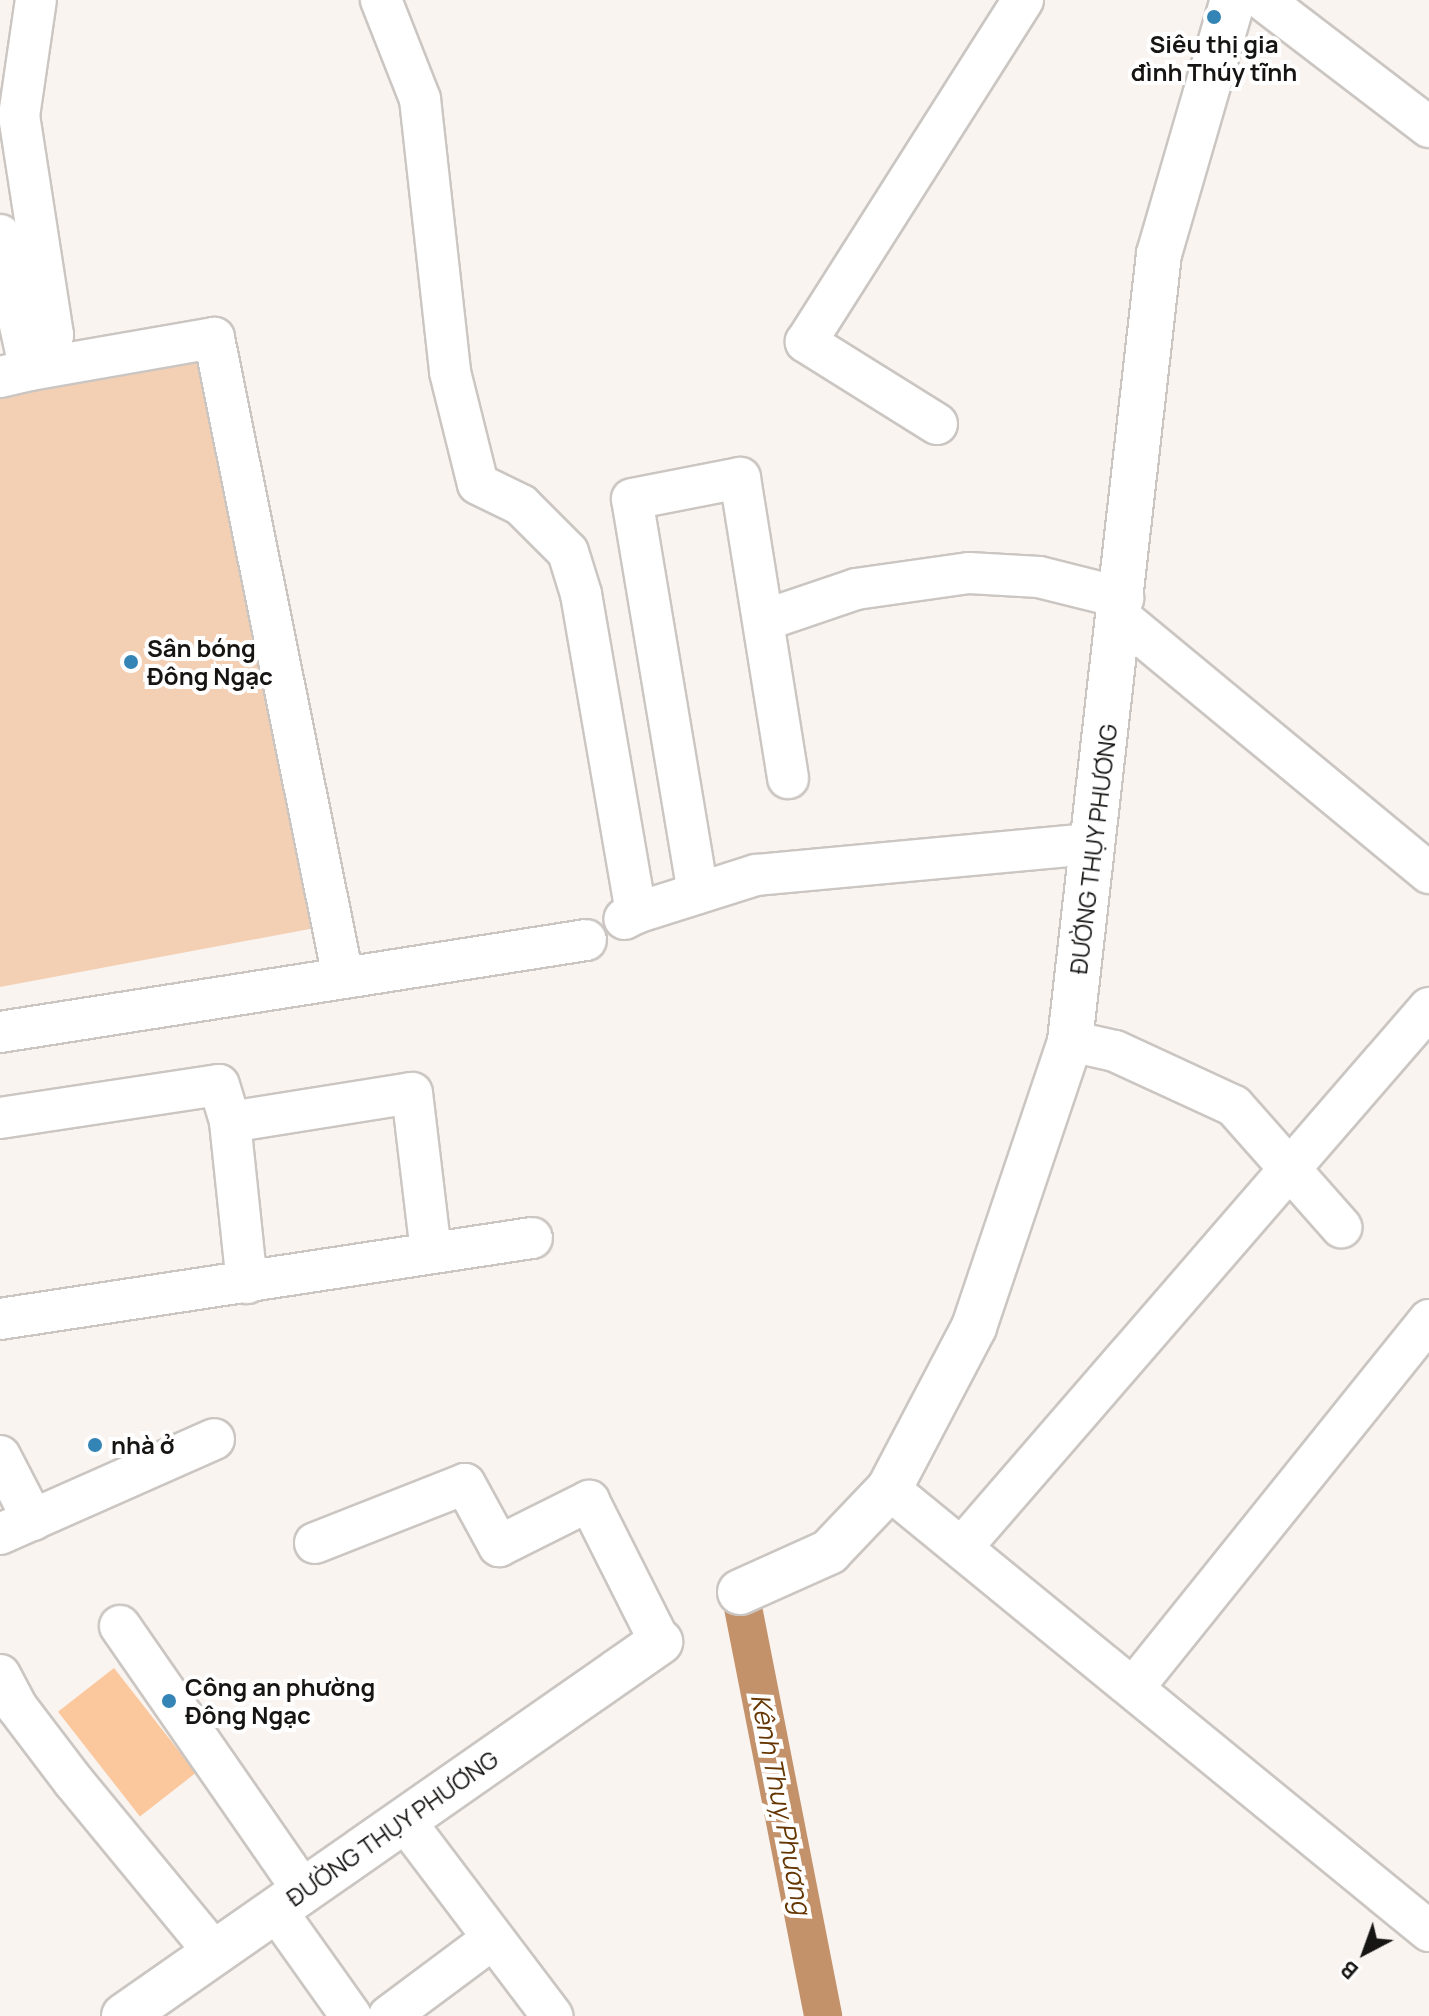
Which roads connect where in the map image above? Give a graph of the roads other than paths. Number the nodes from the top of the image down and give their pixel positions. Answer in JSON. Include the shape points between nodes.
{"nodes":[{"id":1,"x":36,"y":0,"type":"edge"},
{"id":2,"x":381,"y":0,"type":"edge"},
{"id":3,"x":1023,"y":0,"type":"edge"},
{"id":4,"x":1233,"y":0,"type":"edge"},
{"id":5,"x":1263,"y":0,"type":"edge"},
{"id":6,"x":1429,"y":127,"type":"edge"},
{"id":7,"x":0,"y":235,"type":"edge"},
{"id":8,"x":15,"y":374,"type":"edge"},
{"id":9,"x":937,"y":424,"type":"dead end"},
{"id":10,"x":1122,"y":608,"type":"junction"},
{"id":11,"x":765,"y":620,"type":"junction"},
{"id":12,"x":788,"y":778,"type":"dead end"},
{"id":13,"x":1092,"y":844,"type":"junction"},
{"id":14,"x":1429,"y":873,"type":"edge"},
{"id":15,"x":698,"y":893,"type":"junction"},
{"id":16,"x":586,"y":940,"type":"dead end"},
{"id":17,"x":343,"y":977,"type":"junction"},
{"id":18,"x":1429,"y":1008,"type":"edge"},
{"id":19,"x":0,"y":1032,"type":"edge"},
{"id":20,"x":1070,"y":1041,"type":"junction"},
{"id":21,"x":0,"y":1118,"type":"edge"},
{"id":22,"x":230,"y":1122,"type":"junction"},
{"id":23,"x":1290,"y":1169,"type":"junction"},
{"id":24,"x":1341,"y":1227,"type":"dead end"},
{"id":25,"x":532,"y":1238,"type":"dead end"},
{"id":26,"x":431,"y":1253,"type":"junction"},
{"id":27,"x":247,"y":1283,"type":"junction"},
{"id":28,"x":0,"y":1319,"type":"edge"},
{"id":29,"x":1429,"y":1320,"type":"edge"},
{"id":30,"x":214,"y":1439,"type":"dead end"},
{"id":31,"x":0,"y":1456,"type":"edge"},
{"id":32,"x":889,"y":1489,"type":"junction"},
{"id":33,"x":16,"y":1527,"type":"edge"},
{"id":34,"x":315,"y":1543,"type":"dead end"},
{"id":35,"x":963,"y":1546,"type":"junction"},
{"id":36,"x":740,"y":1592,"type":"dead end"},
{"id":37,"x":120,"y":1626,"type":"dead end"},
{"id":38,"x":660,"y":1642,"type":"joint"},
{"id":39,"x":0,"y":1675,"type":"edge"},
{"id":40,"x":1134,"y":1687,"type":"junction"},
{"id":41,"x":404,"y":1820,"type":"junction"},
{"id":42,"x":289,"y":1899,"type":"junction"},
{"id":43,"x":1429,"y":1931,"type":"edge"},
{"id":44,"x":491,"y":1940,"type":"junction"},
{"id":45,"x":214,"y":1952,"type":"junction"},
{"id":46,"x":143,"y":2010,"type":"edge"},
{"id":47,"x":351,"y":2016,"type":"edge"},
{"id":48,"x":389,"y":2016,"type":"edge"},
{"id":49,"x":552,"y":2016,"type":"edge"}],
"edges":[{"from":1,"to":8,"type":"street","via":[[19,116],[53,335]]},
{"from":2,"to":15,"type":"street","via":[[420,99],[450,372],[478,484],[521,505],[568,552],[579,590],[630,916]]},
{"from":3,"to":9,"type":"street","via":[[806,342]]},
{"from":4,"to":10,"type":"main road","name":"ĐƯỜNG THỤY PHƯƠNG","via":[[1159,254]]},
{"from":5,"to":6,"type":"street"},
{"from":7,"to":8,"type":"street"},
{"from":8,"to":17,"type":"street","via":[[214,338]]},
{"from":10,"to":11,"type":"street","via":[[1039,577],[969,573],[856,589]]},
{"from":10,"to":13,"type":"main road","name":"ĐƯỜNG THỤY PHƯƠNG"},
{"from":10,"to":14,"type":"street"},
{"from":11,"to":12,"type":"street"},
{"from":11,"to":15,"type":"street","via":[[740,478],[632,499]]},
{"from":13,"to":15,"type":"street","via":[[756,875]]},
{"from":13,"to":20,"type":"main road","name":"ĐƯỜNG THỤY PHƯƠNG"},
{"from":16,"to":17,"type":"street"},
{"from":17,"to":19,"type":"street"},
{"from":18,"to":23,"type":"street"},
{"from":20,"to":23,"type":"street","via":[[1115,1051],[1234,1106]]},
{"from":20,"to":32,"type":"main road","name":"ĐƯỜNG THỤY PHƯƠNG","via":[[974,1327]]},
{"from":21,"to":22,"type":"street","via":[[219,1085]]},
{"from":22,"to":26,"type":"street","via":[[412,1093]]},
{"from":22,"to":27,"type":"street"},
{"from":23,"to":24,"type":"street"},
{"from":23,"to":35,"type":"street"},
{"from":25,"to":26,"type":"street"},
{"from":26,"to":27,"type":"street"},
{"from":27,"to":28,"type":"street"},
{"from":29,"to":40,"type":"street"},
{"from":30,"to":33,"type":"street"},
{"from":31,"to":33,"type":"street"},
{"from":32,"to":35,"type":"street"},
{"from":32,"to":36,"type":"main road","name":"ĐƯỜNG THỤY PHƯƠNG","via":[[829,1552]]},
{"from":34,"to":38,"type":"street","via":[[465,1484],[499,1546],[589,1501]]},
{"from":35,"to":40,"type":"street"},
{"from":37,"to":42,"type":"street"},
{"from":38,"to":41,"type":"main road","name":"ĐƯỜNG THỤY PHƯƠNG"},
{"from":39,"to":45,"type":"street","via":[[17,1707],[74,1782]]},
{"from":40,"to":43,"type":"street"},
{"from":41,"to":42,"type":"main road","name":"ĐƯỜNG THỤY PHƯƠNG"},
{"from":41,"to":44,"type":"street"},
{"from":42,"to":45,"type":"main road","name":"ĐƯỜNG THỤY PHƯƠNG"},
{"from":42,"to":47,"type":"street"},
{"from":44,"to":48,"type":"street"},
{"from":44,"to":49,"type":"street"},
{"from":45,"to":46,"type":"main road","name":"ĐƯỜNG THỤY PHƯƠNG"}]}
